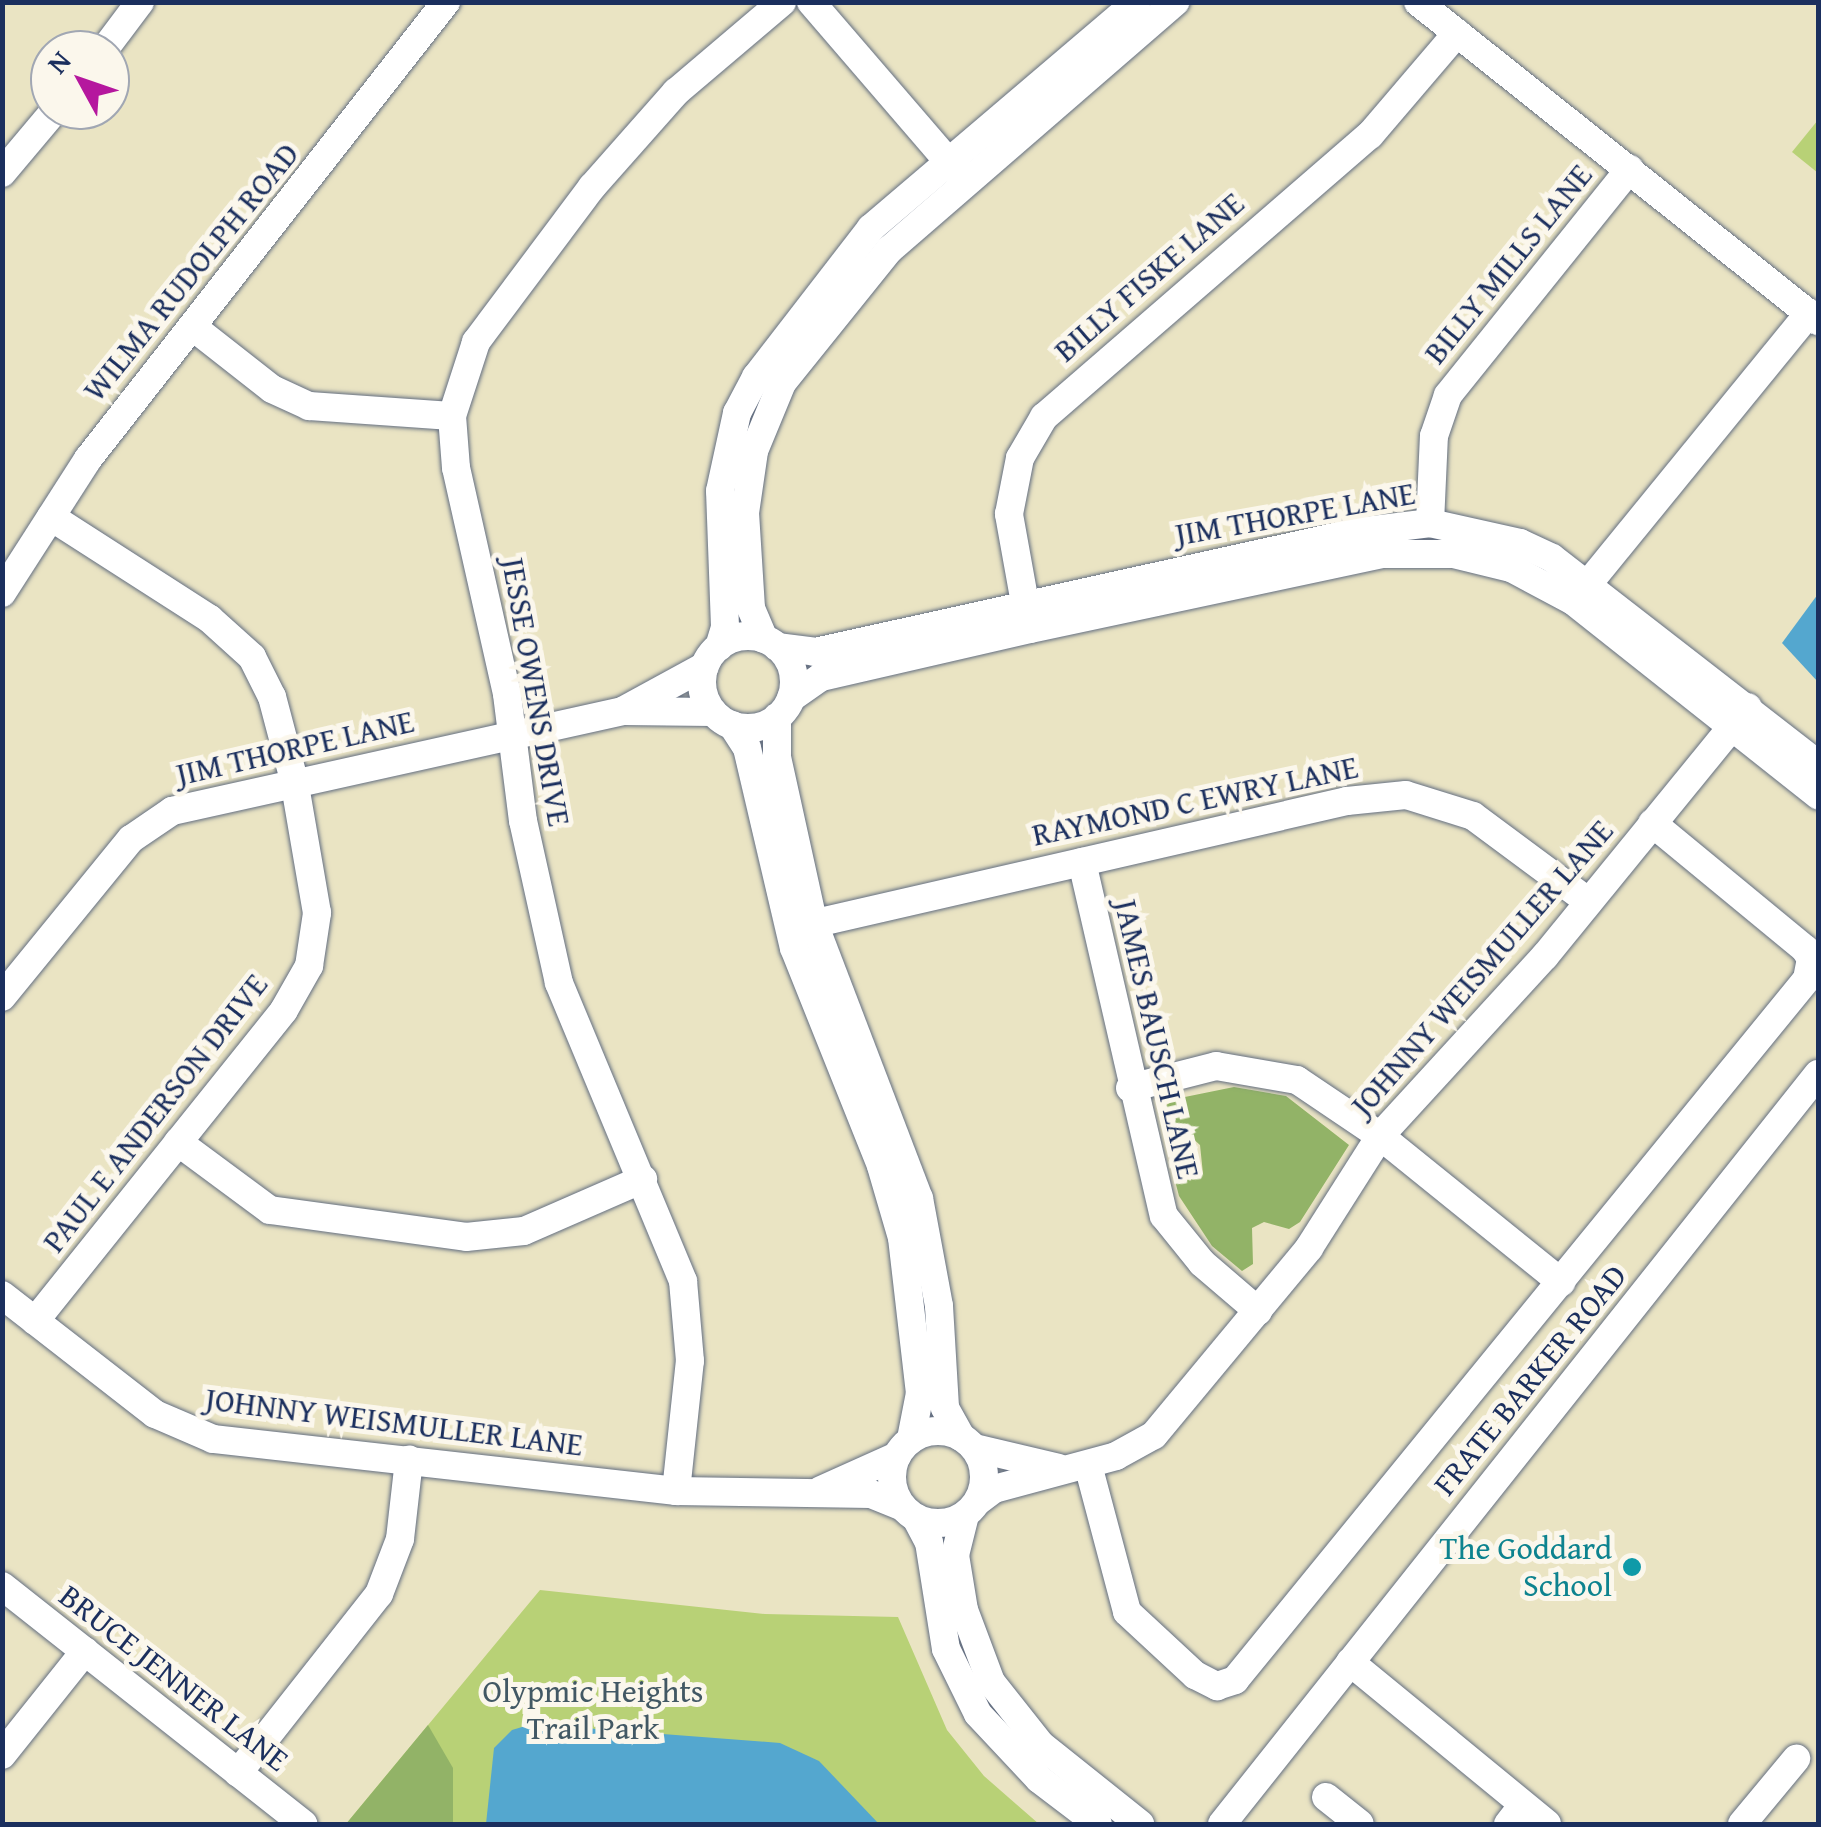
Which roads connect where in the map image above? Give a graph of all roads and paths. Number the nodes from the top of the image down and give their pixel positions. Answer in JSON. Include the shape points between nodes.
{"nodes":[{"id":1,"x":140,"y":2,"type":"edge"},
{"id":2,"x":446,"y":2,"type":"edge"},
{"id":3,"x":782,"y":2,"type":"edge"},
{"id":4,"x":811,"y":2,"type":"edge"},
{"id":5,"x":1137,"y":2,"type":"edge"},
{"id":6,"x":1176,"y":2,"type":"edge"},
{"id":7,"x":1418,"y":2,"type":"edge"},
{"id":8,"x":119,"y":30,"type":"edge"},
{"id":9,"x":1457,"y":33,"type":"junction"},
{"id":10,"x":38,"y":130,"type":"edge"},
{"id":11,"x":1630,"y":169,"type":"junction"},
{"id":12,"x":2,"y":173,"type":"edge"},
{"id":13,"x":958,"y":173,"type":"junction"},
{"id":14,"x":1814,"y":317,"type":"edge"},
{"id":15,"x":192,"y":327,"type":"junction"},
{"id":16,"x":452,"y":416,"type":"junction"},
{"id":17,"x":51,"y":517,"type":"junction"},
{"id":18,"x":1430,"y":523,"type":"junction"},
{"id":19,"x":1581,"y":592,"type":"junction"},
{"id":20,"x":2,"y":594,"type":"edge"},
{"id":21,"x":1027,"y":616,"type":"junction"},
{"id":22,"x":771,"y":643,"type":"junction"},
{"id":23,"x":712,"y":656,"type":"junction"},
{"id":24,"x":784,"y":707,"type":"junction"},
{"id":25,"x":623,"y":711,"type":"junction"},
{"id":26,"x":1740,"y":717,"type":"junction"},
{"id":27,"x":722,"y":718,"type":"junction"},
{"id":28,"x":514,"y":736,"type":"junction"},
{"id":29,"x":1818,"y":764,"type":"edge"},
{"id":30,"x":294,"y":780,"type":"junction"},
{"id":31,"x":1818,"y":795,"type":"edge"},
{"id":32,"x":1652,"y":823,"type":"junction"},
{"id":33,"x":1082,"y":862,"type":"junction"},
{"id":34,"x":1589,"y":902,"type":"junction"},
{"id":35,"x":802,"y":925,"type":"junction"},
{"id":36,"x":2,"y":997,"type":"edge"},
{"id":37,"x":1818,"y":1074,"type":"edge"},
{"id":38,"x":1130,"y":1088,"type":"junction"},
{"id":39,"x":1380,"y":1136,"type":"junction"},
{"id":40,"x":178,"y":1142,"type":"junction"},
{"id":41,"x":643,"y":1180,"type":"junction"},
{"id":42,"x":1561,"y":1282,"type":"junction"},
{"id":43,"x":2,"y":1295,"type":"edge"},
{"id":44,"x":1258,"y":1311,"type":"junction"},
{"id":45,"x":35,"y":1322,"type":"junction"},
{"id":46,"x":968,"y":1442,"type":"junction"},
{"id":47,"x":904,"y":1447,"type":"junction"},
{"id":48,"x":409,"y":1460,"type":"junction"},
{"id":49,"x":1088,"y":1465,"type":"junction"},
{"id":50,"x":1059,"y":1468,"type":"junction"},
{"id":51,"x":821,"y":1490,"type":"junction"},
{"id":52,"x":676,"y":1491,"type":"junction"},
{"id":53,"x":972,"y":1508,"type":"junction"},
{"id":54,"x":908,"y":1512,"type":"junction"},
{"id":55,"x":2,"y":1586,"type":"edge"},
{"id":56,"x":85,"y":1652,"type":"junction"},
{"id":57,"x":1350,"y":1662,"type":"junction"},
{"id":58,"x":2,"y":1755,"type":"edge"},
{"id":59,"x":1796,"y":1759,"type":"dead end"},
{"id":60,"x":238,"y":1773,"type":"junction"},
{"id":61,"x":1326,"y":1797,"type":"dead end"},
{"id":62,"x":1516,"y":1815,"type":"edge"},
{"id":63,"x":303,"y":1824,"type":"edge"},
{"id":64,"x":1098,"y":1824,"type":"edge"},
{"id":65,"x":1140,"y":1824,"type":"edge"},
{"id":66,"x":1222,"y":1824,"type":"edge"},
{"id":67,"x":1360,"y":1824,"type":"edge"},
{"id":68,"x":1547,"y":1824,"type":"edge"},
{"id":69,"x":1742,"y":1824,"type":"edge"}],
"edges":[{"from":1,"to":8,"type":"street"},
{"from":2,"to":15,"type":"street","name":"WILMA RUDOLPH ROAD"},
{"from":3,"to":16,"type":"street","name":"JESSE OWENS DRIVE","via":[[676,92],[592,187],[476,342]]},
{"from":4,"to":13,"type":"street"},
{"from":5,"to":13,"type":"street"},
{"from":6,"to":13,"type":"street"},
{"from":7,"to":9,"type":"street"},
{"from":9,"to":11,"type":"street"},
{"from":9,"to":21,"type":"street","name":"BILLY FISKE LANE","via":[[1370,135],[1044,417],[1020,458],[1009,514]]},
{"from":10,"to":12,"type":"street"},
{"from":11,"to":14,"type":"street"},
{"from":11,"to":18,"type":"street","name":"BILLY MILLS LANE","via":[[1448,396],[1434,436]]},
{"from":13,"to":22,"type":"street","via":[[861,278],[764,416],[745,514],[751,608]]},
{"from":13,"to":23,"type":"street","via":[[839,264],[785,332],[737,413],[718,510],[725,627]]},
{"from":14,"to":19,"type":"street"},
{"from":15,"to":16,"type":"street","via":[[272,389],[308,406]]},
{"from":15,"to":17,"type":"street","name":"WILMA RUDOLPH ROAD"},
{"from":16,"to":28,"type":"street","name":"JESSE OWENS DRIVE","via":[[456,468]]},
{"from":17,"to":20,"type":"street","name":"WILMA RUDOLPH ROAD"},
{"from":17,"to":30,"type":"street","name":"PAUL E ANDERSON DRIVE","via":[[210,619],[252,657],[272,697]]},
{"from":18,"to":19,"type":"street","name":"JIM THORPE LANE","via":[[1520,544]]},
{"from":18,"to":21,"type":"street","name":"JIM THORPE LANE","via":[[1357,532]]},
{"from":19,"to":21,"type":"street","name":"JIM THORPE LANE","via":[[1484,559],[1382,554]]},
{"from":19,"to":26,"type":"street","name":"JIM THORPE LANE"},
{"from":21,"to":22,"type":"street","name":"JIM THORPE LANE","via":[[815,652]]},
{"from":21,"to":24,"type":"street","name":"JIM THORPE LANE","via":[[821,678]]},
{"from":22,"to":23,"type":"street","via":[[740,637]]},
{"from":22,"to":24,"type":"street","via":[[791,666]]},
{"from":23,"to":25,"type":"street","name":"JIM THORPE LANE"},
{"from":23,"to":27,"type":"street","via":[[703,690]]},
{"from":24,"to":27,"type":"street","via":[[756,727]]},
{"from":24,"to":35,"type":"street","via":[[776,757]]},
{"from":25,"to":27,"type":"street","name":"JIM THORPE LANE"},
{"from":25,"to":28,"type":"street","name":"JIM THORPE LANE"},
{"from":26,"to":29,"type":"street","name":"JIM THORPE LANE"},
{"from":26,"to":31,"type":"street","name":"JIM THORPE LANE"},
{"from":26,"to":32,"type":"street","name":"JOHNNY WEISMULLER LANE"},
{"from":27,"to":35,"type":"street","via":[[748,752]]},
{"from":28,"to":30,"type":"street","name":"JIM THORPE LANE"},
{"from":28,"to":41,"type":"street","name":"JESSE OWENS DRIVE","via":[[522,821],[559,983]]},
{"from":30,"to":36,"type":"street","name":"JIM THORPE LANE","via":[[193,803],[149,824],[113,858]]},
{"from":30,"to":40,"type":"street","name":"PAUL E ANDERSON DRIVE","via":[[316,890],[308,966],[284,1010]]},
{"from":32,"to":34,"type":"street","name":"JOHNNY WEISMULLER LANE"},
{"from":32,"to":42,"type":"street","via":[[1796,940],[1811,969]]},
{"from":33,"to":34,"type":"street","name":"RAYMOND C EWRY LANE","via":[[1347,801],[1406,794],[1473,816]]},
{"from":33,"to":35,"type":"street","name":"RAYMOND C EWRY LANE"},
{"from":33,"to":38,"type":"street","name":"JAMES BAUSCH LANE"},
{"from":34,"to":39,"type":"street","name":"JOHNNY WEISMULLER LANE"},
{"from":35,"to":46,"type":"street","via":[[920,1198],[939,1306],[946,1408]]},
{"from":35,"to":47,"type":"street","via":[[902,1238],[920,1393]]},
{"from":37,"to":57,"type":"street","name":"FRATE BARKER ROAD"},
{"from":38,"to":39,"type":"street","via":[[1202,1068],[1246,1066],[1296,1080]]},
{"from":38,"to":44,"type":"street","name":"JAMES BAUSCH LANE","via":[[1164,1216],[1202,1263]]},
{"from":39,"to":42,"type":"street"},
{"from":39,"to":44,"type":"street","name":"JOHNNY WEISMULLER LANE","via":[[1309,1248]]},
{"from":40,"to":41,"type":"street","via":[[270,1210],[466,1237],[524,1231]]},
{"from":40,"to":45,"type":"street","name":"PAUL E ANDERSON DRIVE"},
{"from":41,"to":52,"type":"street","name":"JESSE OWENS DRIVE","via":[[683,1281],[688,1319]]},
{"from":42,"to":49,"type":"street","via":[[1247,1670],[1225,1685],[1195,1675],[1127,1612]]},
{"from":43,"to":45,"type":"street","name":"JOHNNY WEISMULLER LANE"},
{"from":44,"to":49,"type":"street","name":"JOHNNY WEISMULLER LANE","via":[[1154,1435]]},
{"from":45,"to":48,"type":"street","name":"JOHNNY WEISMULLER LANE","via":[[185,1431]]},
{"from":46,"to":47,"type":"street","via":[[936,1430]]},
{"from":46,"to":50,"type":"street","name":"JOHNNY WEISMULLER LANE"},
{"from":46,"to":53,"type":"street","via":[[984,1474]]},
{"from":47,"to":51,"type":"street","name":"JOHNNY WEISMULLER LANE"},
{"from":47,"to":54,"type":"street","via":[[892,1481]]},
{"from":48,"to":52,"type":"street","name":"JOHNNY WEISMULLER LANE"},
{"from":48,"to":60,"type":"street","via":[[400,1539],[380,1594]]},
{"from":49,"to":50,"type":"street","name":"JOHNNY WEISMULLER LANE"},
{"from":50,"to":53,"type":"street","name":"JOHNNY WEISMULLER LANE"},
{"from":51,"to":52,"type":"street","name":"JOHNNY WEISMULLER LANE","via":[[756,1496]]},
{"from":51,"to":54,"type":"street","name":"JOHNNY WEISMULLER LANE","via":[[886,1496]]},
{"from":53,"to":54,"type":"street","via":[[941,1524]]},
{"from":53,"to":65,"type":"street","via":[[955,1556],[964,1610],[991,1682],[1041,1745]]},
{"from":54,"to":64,"type":"street","via":[[929,1542],[946,1649],[978,1714],[1038,1779]]},
{"from":55,"to":56,"type":"street","name":"BRUCE JENNER LANE"},
{"from":56,"to":58,"type":"street"},
{"from":56,"to":60,"type":"street","name":"BRUCE JENNER LANE"},
{"from":57,"to":62,"type":"street"},
{"from":57,"to":66,"type":"street","name":"FRATE BARKER ROAD"},
{"from":59,"to":69,"type":"street"},
{"from":60,"to":63,"type":"street","name":"BRUCE JENNER LANE"},
{"from":61,"to":67,"type":"street"},
{"from":62,"to":68,"type":"street"}]}
